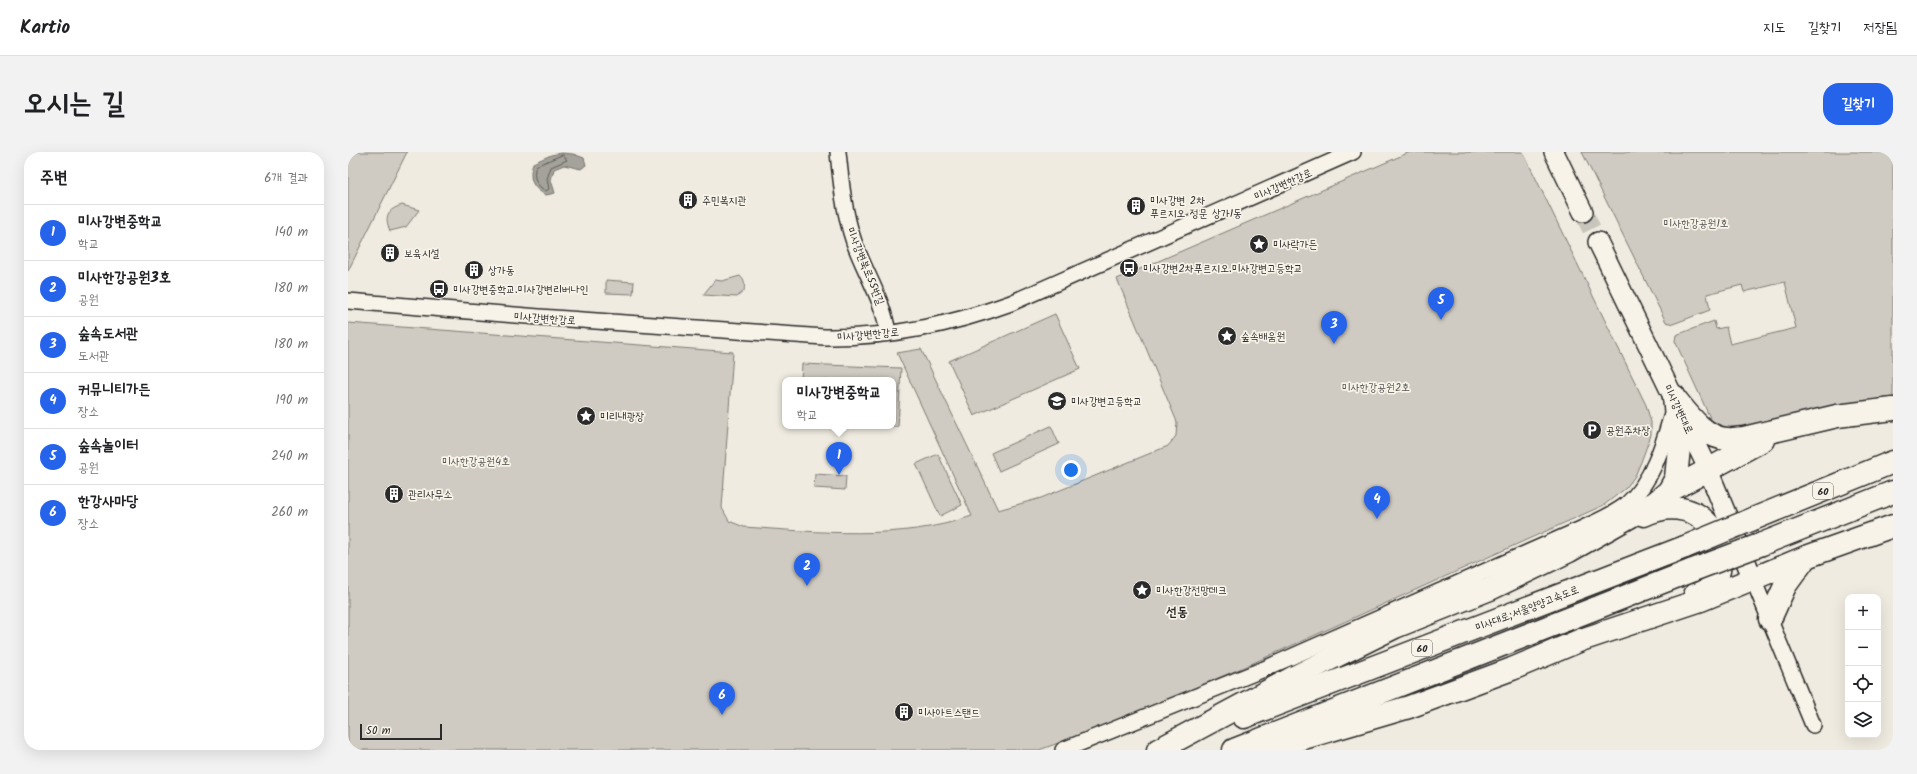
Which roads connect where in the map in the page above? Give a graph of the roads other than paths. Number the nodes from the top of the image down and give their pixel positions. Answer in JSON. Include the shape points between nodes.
{"nodes":[{"id":1,"x":838,"y":152,"type":"edge"},
{"id":2,"x":1353,"y":152,"type":"edge"},
{"id":3,"x":1554,"y":152,"type":"edge"},
{"id":4,"x":1583,"y":212,"type":"tunnel mouth"},
{"id":5,"x":1598,"y":242,"type":"tunnel mouth"},
{"id":6,"x":348,"y":301,"type":"edge"},
{"id":7,"x":888,"y":333,"type":"junction"},
{"id":8,"x":1674,"y":401,"type":"junction"},
{"id":9,"x":1893,"y":402,"type":"edge"},
{"id":10,"x":1893,"y":409,"type":"edge"},
{"id":11,"x":1837,"y":416,"type":"junction"},
{"id":12,"x":1792,"y":427,"type":"junction"},
{"id":13,"x":1893,"y":462,"type":"edge"},
{"id":14,"x":1708,"y":470,"type":"junction"},
{"id":15,"x":1669,"y":491,"type":"junction"},
{"id":16,"x":1893,"y":492,"type":"edge"},
{"id":17,"x":1893,"y":526,"type":"edge"},
{"id":18,"x":1893,"y":531,"type":"edge"},
{"id":19,"x":1864,"y":536,"type":"junction"},
{"id":20,"x":1570,"y":551,"type":"junction"},
{"id":21,"x":1806,"y":557,"type":"junction"},
{"id":22,"x":1753,"y":579,"type":"junction"},
{"id":23,"x":1770,"y":619,"type":"junction"},
{"id":24,"x":1638,"y":622,"type":"junction"},
{"id":25,"x":1813,"y":725,"type":"dead end"},
{"id":26,"x":1063,"y":750,"type":"edge"},
{"id":27,"x":1158,"y":750,"type":"edge"},
{"id":28,"x":1234,"y":750,"type":"edge"},
{"id":29,"x":1263,"y":750,"type":"edge"}],
"edges":[{"from":1,"to":7,"type":"street","name":"미사강변북로55번길","via":[[854,243],[882,306]]},
{"from":2,"to":7,"type":"street","name":"미사강변한강로","via":[[1011,303],[955,322]]},
{"from":3,"to":4,"type":"main road"},
{"from":5,"to":8,"type":"main road","name":"미사강변대로"},
{"from":6,"to":7,"type":"street","name":"미사강변한강로","via":[[786,335],[843,337]]},
{"from":8,"to":12,"type":"highway","via":[[1694,422],[1722,439],[1744,438]]},
{"from":8,"to":14,"type":"main road","name":"미사강변대로"},
{"from":8,"to":15,"type":"highway","via":[[1679,448],[1676,478]]},
{"from":8,"to":26,"type":"street","via":[[1667,432],[1645,484],[1616,512],[1276,664]]},
{"from":9,"to":11,"type":"street","via":[[1868,406]]},
{"from":10,"to":11,"type":"highway"},
{"from":11,"to":12,"type":"highway"},
{"from":12,"to":14,"type":"highway"},
{"from":13,"to":27,"type":"highway","name":"미사대로;서울양양고속도로","number":"60","bridge":true,"via":[[1685,547]]},
{"from":14,"to":15,"type":"highway"},
{"from":14,"to":22,"type":"main road","name":"미사강변대로"},
{"from":15,"to":20,"type":"highway","via":[[1656,502]]},
{"from":16,"to":28,"type":"highway","number":"60","bridge":true},
{"from":17,"to":19,"type":"highway"},
{"from":18,"to":19,"type":"street"},
{"from":19,"to":21,"type":"highway"},
{"from":20,"to":24,"type":"highway","via":[[1655,510],[1683,509],[1702,518],[1714,531],[1719,547],[1720,568],[1716,580],[1707,590]]},
{"from":20,"to":27,"type":"highway","via":[[1490,590],[1395,627],[1296,676]]},
{"from":21,"to":22,"type":"highway"},
{"from":21,"to":23,"type":"highway","via":[[1786,586]]},
{"from":22,"to":23,"type":"street"},
{"from":22,"to":24,"type":"highway"},
{"from":23,"to":25,"type":"street"},
{"from":24,"to":29,"type":"highway","via":[[1581,640],[1410,707]]}]}
